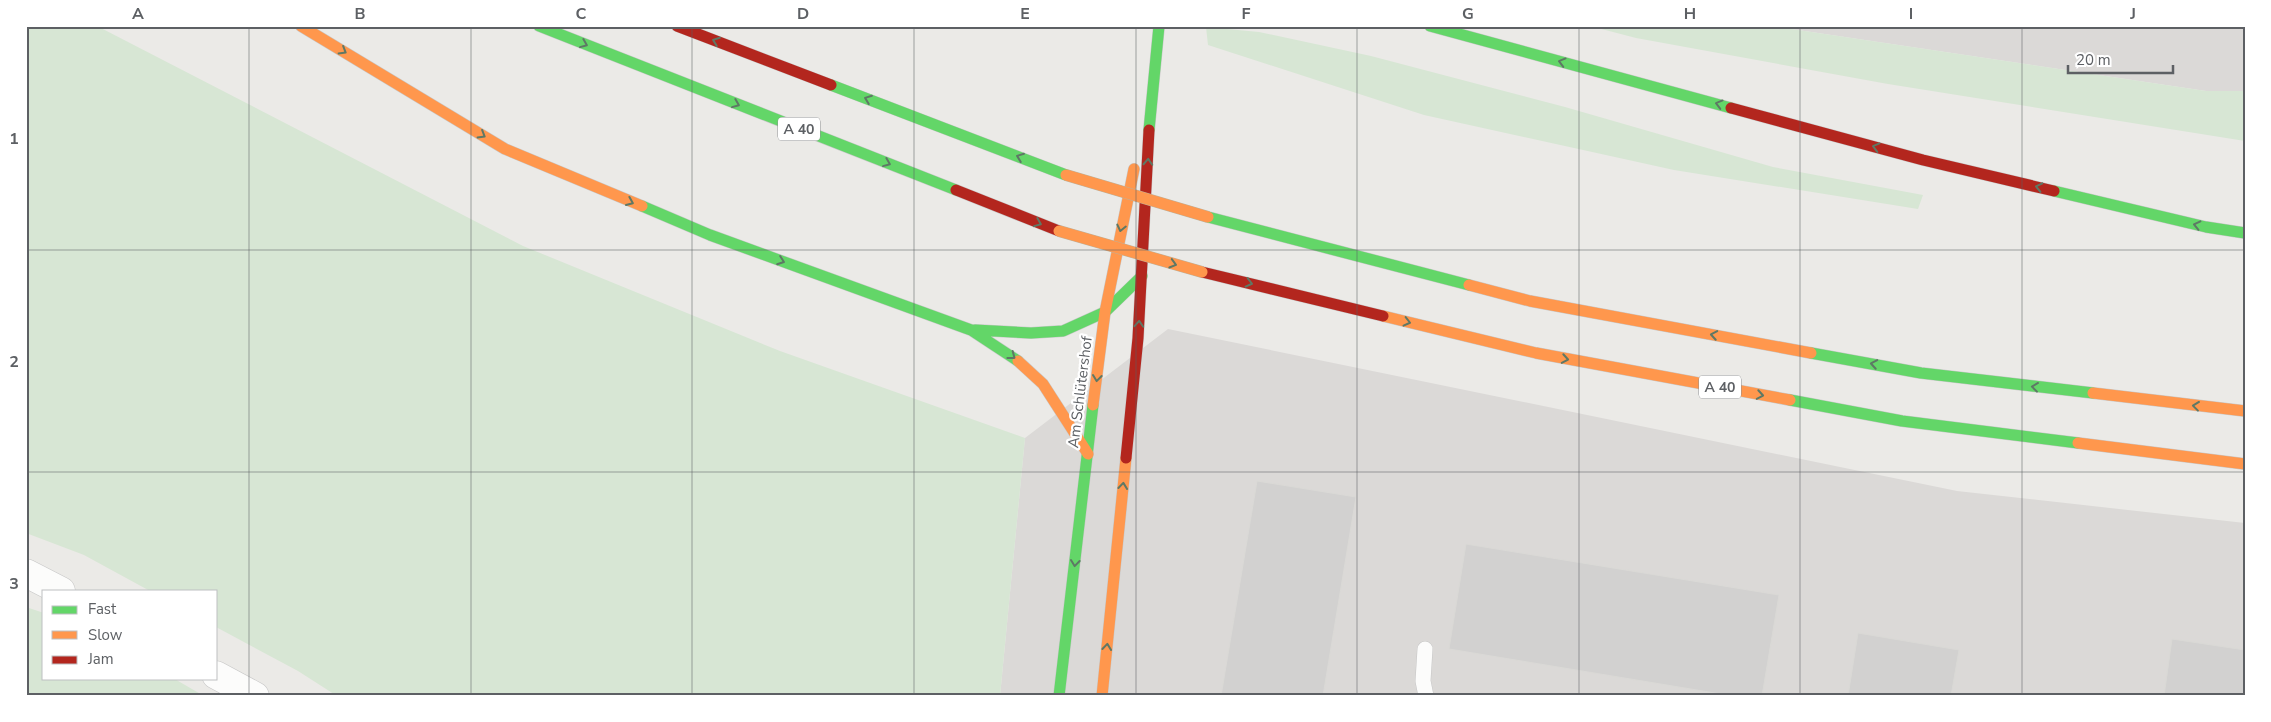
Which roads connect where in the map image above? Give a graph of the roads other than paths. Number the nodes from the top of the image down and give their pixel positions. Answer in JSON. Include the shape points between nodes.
{"nodes":[{"id":1,"x":301,"y":26,"type":"edge"},
{"id":2,"x":539,"y":26,"type":"edge"},
{"id":3,"x":677,"y":26,"type":"edge"},
{"id":4,"x":1159,"y":26,"type":"edge"},
{"id":5,"x":1430,"y":26,"type":"edge"},
{"id":6,"x":1151,"y":95,"type":"junction"},
{"id":7,"x":2245,"y":233,"type":"edge"},
{"id":8,"x":1142,"y":276,"type":"junction"},
{"id":9,"x":1105,"y":312,"type":"junction"},
{"id":10,"x":971,"y":330,"type":"junction"},
{"id":11,"x":2245,"y":411,"type":"edge"},
{"id":12,"x":1088,"y":454,"type":"junction"},
{"id":13,"x":2245,"y":464,"type":"edge"},
{"id":14,"x":26,"y":573,"type":"edge"},
{"id":15,"x":59,"y":590,"type":"edge"},
{"id":16,"x":1424,"y":649,"type":"dead end"},
{"id":17,"x":218,"y":676,"type":"edge"},
{"id":18,"x":255,"y":696,"type":"edge"},
{"id":19,"x":1059,"y":696,"type":"edge"},
{"id":20,"x":1102,"y":696,"type":"edge"},
{"id":21,"x":1426,"y":696,"type":"edge"}],
"edges":[{"from":1,"to":10,"type":"main road","one_way":true,"via":[[505,149],[710,235]]},
{"from":2,"to":13,"type":"main road","number":"A 40","one_way":true,"bridge":true,"via":[[1059,231],[1202,272],[1536,353],[1893,419]]},
{"from":11,"to":3,"type":"main road","one_way":true,"bridge":true,"via":[[1921,373],[1540,303],[1208,217],[1066,175]]},
{"from":4,"to":6,"type":"main road","name":"Am Schlütershof"},
{"from":7,"to":5,"type":"main road","one_way":true,"via":[[2206,227],[1923,160]]},
{"from":8,"to":6,"type":"main road","name":"Am Schlütershof","one_way":true},
{"from":6,"to":9,"type":"main road","name":"Am Schlütershof","one_way":true},
{"from":8,"to":9,"type":"main road"},
{"from":20,"to":8,"type":"main road","name":"Am Schlütershof","one_way":true},
{"from":9,"to":10,"type":"main road","via":[[1063,331],[1031,334]]},
{"from":9,"to":12,"type":"main road","name":"Am Schlütershof","one_way":true},
{"from":10,"to":12,"type":"main road","one_way":true,"via":[[1012,356],[1043,384]]},
{"from":12,"to":19,"type":"main road","name":"Am Schlütershof","one_way":true},
{"from":14,"to":15,"type":"street"},
{"from":16,"to":21,"type":"lane"},
{"from":17,"to":18,"type":"street"}]}
